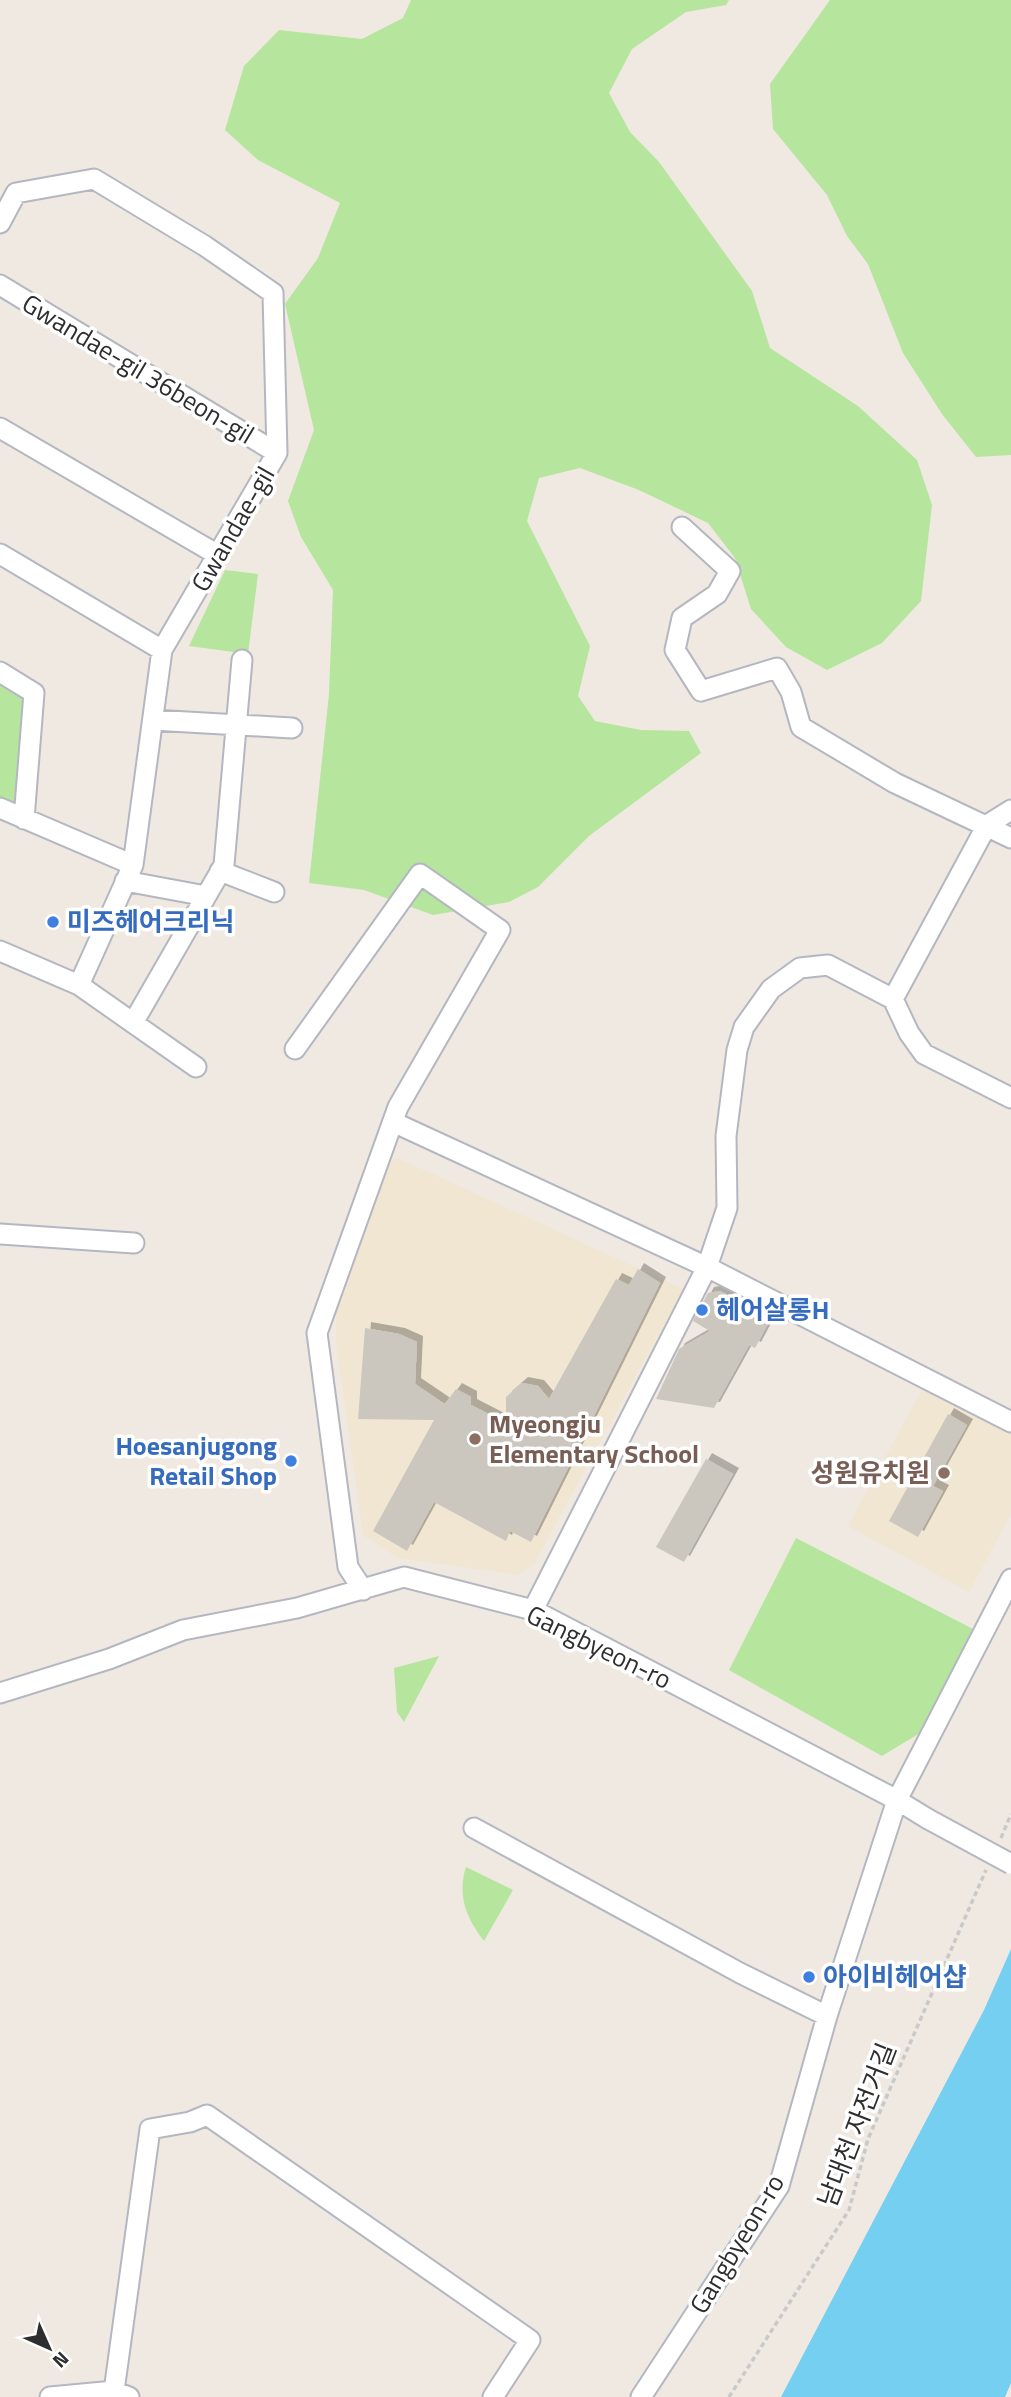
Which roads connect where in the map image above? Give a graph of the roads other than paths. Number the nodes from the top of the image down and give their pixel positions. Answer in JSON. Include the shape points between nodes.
{"nodes":[{"id":1,"x":0,"y":223,"type":"edge"},
{"id":2,"x":0,"y":285,"type":"edge"},
{"id":3,"x":0,"y":428,"type":"edge"},
{"id":4,"x":277,"y":453,"type":"junction"},
{"id":5,"x":682,"y":527,"type":"dead end"},
{"id":6,"x":0,"y":554,"type":"edge"},
{"id":7,"x":218,"y":555,"type":"junction"},
{"id":8,"x":162,"y":650,"type":"junction"},
{"id":9,"x":242,"y":660,"type":"dead end"},
{"id":10,"x":0,"y":672,"type":"edge"},
{"id":11,"x":153,"y":720,"type":"junction"},
{"id":12,"x":237,"y":723,"type":"junction"},
{"id":13,"x":292,"y":728,"type":"dead end"},
{"id":14,"x":0,"y":808,"type":"edge"},
{"id":15,"x":1011,"y":810,"type":"edge"},
{"id":16,"x":24,"y":819,"type":"junction"},
{"id":17,"x":987,"y":825,"type":"junction"},
{"id":18,"x":1011,"y":838,"type":"edge"},
{"id":19,"x":220,"y":871,"type":"junction"},
{"id":20,"x":129,"y":873,"type":"junction"},
{"id":21,"x":274,"y":892,"type":"dead end"},
{"id":22,"x":206,"y":896,"type":"junction"},
{"id":23,"x":0,"y":951,"type":"edge"},
{"id":24,"x":79,"y":985,"type":"junction"},
{"id":25,"x":893,"y":999,"type":"junction"},
{"id":26,"x":133,"y":1023,"type":"junction"},
{"id":27,"x":295,"y":1049,"type":"dead end"},
{"id":28,"x":196,"y":1067,"type":"dead end"},
{"id":29,"x":1011,"y":1098,"type":"edge"},
{"id":30,"x":393,"y":1122,"type":"junction"},
{"id":31,"x":0,"y":1234,"type":"edge"},
{"id":32,"x":134,"y":1243,"type":"dead end"},
{"id":33,"x":707,"y":1267,"type":"junction"},
{"id":34,"x":1011,"y":1422,"type":"edge"},
{"id":35,"x":1011,"y":1579,"type":"edge"},
{"id":36,"x":363,"y":1590,"type":"junction"},
{"id":37,"x":533,"y":1610,"type":"junction"},
{"id":38,"x":0,"y":1693,"type":"edge"},
{"id":39,"x":897,"y":1800,"type":"junction"},
{"id":40,"x":474,"y":1828,"type":"dead end"},
{"id":41,"x":1011,"y":1864,"type":"edge"},
{"id":42,"x":827,"y":2016,"type":"junction"},
{"id":43,"x":121,"y":2394,"type":"edge"},
{"id":44,"x":50,"y":2397,"type":"edge"},
{"id":45,"x":493,"y":2397,"type":"edge"},
{"id":46,"x":641,"y":2397,"type":"edge"}],
"edges":[{"from":1,"to":4,"type":"street","name":"Gwandae-gil","via":[[16,193],[94,179],[272,293]]},
{"from":2,"to":4,"type":"street","name":"Gwandae-gil 36beon-gil"},
{"from":3,"to":7,"type":"street"},
{"from":4,"to":7,"type":"street","name":"Gwandae-gil"},
{"from":5,"to":17,"type":"street","via":[[730,571],[717,594],[682,618],[675,650],[701,691],[777,668],[791,692],[801,727],[895,783]]},
{"from":6,"to":8,"type":"street"},
{"from":7,"to":8,"type":"street","name":"Gwandae-gil"},
{"from":8,"to":11,"type":"street","name":"Gwandae-gil"},
{"from":9,"to":12,"type":"street"},
{"from":10,"to":16,"type":"street","via":[[34,693]]},
{"from":11,"to":12,"type":"street"},
{"from":11,"to":20,"type":"street","name":"Gwandae-gil"},
{"from":12,"to":13,"type":"street"},
{"from":12,"to":19,"type":"street"},
{"from":14,"to":16,"type":"street"},
{"from":15,"to":17,"type":"street"},
{"from":16,"to":20,"type":"street"},
{"from":17,"to":18,"type":"street"},
{"from":17,"to":25,"type":"street"},
{"from":19,"to":21,"type":"street"},
{"from":19,"to":22,"type":"street"},
{"from":20,"to":22,"type":"street"},
{"from":20,"to":24,"type":"street","name":"Gwandae-gil"},
{"from":22,"to":26,"type":"street"},
{"from":23,"to":24,"type":"street"},
{"from":24,"to":26,"type":"street"},
{"from":25,"to":29,"type":"street","via":[[924,1054]]},
{"from":25,"to":33,"type":"street","via":[[828,965],[800,968],[771,989],[744,1027],[726,1136],[727,1208]]},
{"from":26,"to":28,"type":"street"},
{"from":27,"to":30,"type":"street","via":[[420,874],[500,930]]},
{"from":30,"to":33,"type":"street"},
{"from":30,"to":36,"type":"street","via":[[317,1334],[348,1566]]},
{"from":31,"to":32,"type":"street"},
{"from":33,"to":34,"type":"street"},
{"from":33,"to":37,"type":"street"},
{"from":35,"to":39,"type":"street","name":"Gangbyeon-ro"},
{"from":36,"to":37,"type":"street","name":"Gangbyeon-ro","via":[[404,1577]]},
{"from":36,"to":38,"type":"street","name":"Gangbyeon-ro","via":[[183,1630],[110,1659]]},
{"from":37,"to":39,"type":"street","name":"Gangbyeon-ro"},
{"from":39,"to":41,"type":"street","name":"Gangbyeon-ro","bridge":true},
{"from":39,"to":42,"type":"street","name":"Gangbyeon-ro"},
{"from":40,"to":42,"type":"street"},
{"from":42,"to":46,"type":"street","name":"Gangbyeon-ro","via":[[779,2186]]},
{"from":43,"to":44,"type":"street"},
{"from":43,"to":45,"type":"street","via":[[150,2129],[206,2115],[530,2340]]}]}
